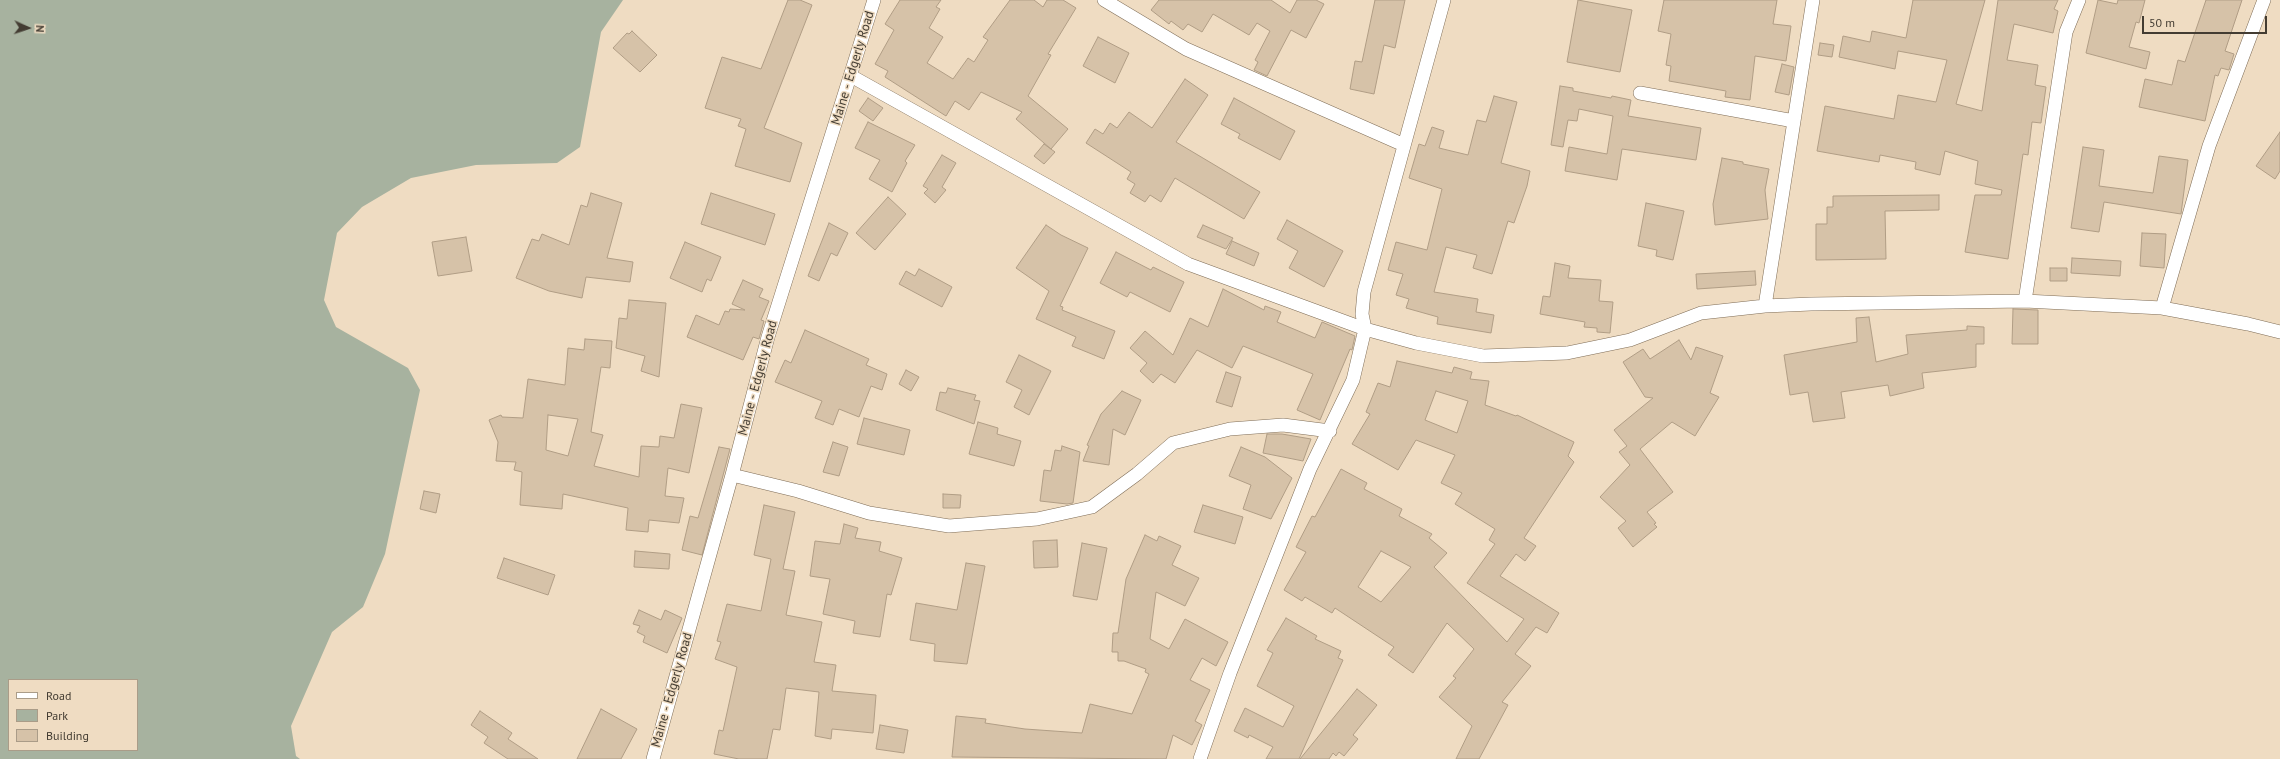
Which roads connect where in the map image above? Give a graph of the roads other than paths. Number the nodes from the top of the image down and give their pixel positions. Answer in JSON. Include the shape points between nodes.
{"nodes":[{"id":1,"x":874,"y":0,"type":"edge"},
{"id":2,"x":1104,"y":0,"type":"edge"},
{"id":3,"x":1444,"y":0,"type":"edge"},
{"id":4,"x":1813,"y":0,"type":"edge"},
{"id":5,"x":2079,"y":0,"type":"edge"},
{"id":6,"x":2264,"y":0,"type":"edge"},
{"id":7,"x":850,"y":76,"type":"junction"},
{"id":8,"x":1640,"y":93,"type":"dead end"},
{"id":9,"x":1794,"y":121,"type":"junction"},
{"id":10,"x":1404,"y":145,"type":"junction"},
{"id":11,"x":2025,"y":301,"type":"junction"},
{"id":12,"x":1765,"y":306,"type":"junction"},
{"id":13,"x":2162,"y":308,"type":"junction"},
{"id":14,"x":1365,"y":329,"type":"junction"},
{"id":15,"x":2280,"y":332,"type":"edge"},
{"id":16,"x":1330,"y":431,"type":"junction"},
{"id":17,"x":732,"y":475,"type":"junction"},
{"id":18,"x":653,"y":759,"type":"edge"},
{"id":19,"x":1200,"y":759,"type":"edge"}],
"edges":[{"from":1,"to":7,"type":"street","name":"Maine - Edgerly Road"},
{"from":2,"to":10,"type":"street","via":[[1186,48]]},
{"from":3,"to":10,"type":"street"},
{"from":4,"to":9,"type":"street"},
{"from":5,"to":11,"type":"street","via":[[2066,32]]},
{"from":6,"to":13,"type":"street","via":[[2209,146]]},
{"from":7,"to":14,"type":"street","via":[[1188,264]]},
{"from":7,"to":17,"type":"street","name":"Maine - Edgerly Road","via":[[768,337]]},
{"from":8,"to":9,"type":"street"},
{"from":9,"to":12,"type":"street"},
{"from":10,"to":14,"type":"street","via":[[1364,292],[1362,314]]},
{"from":11,"to":12,"type":"street"},
{"from":11,"to":13,"type":"street"},
{"from":12,"to":14,"type":"street","via":[[1701,313],[1630,340],[1567,353],[1483,356],[1416,343]]},
{"from":13,"to":15,"type":"street"},
{"from":14,"to":16,"type":"street","via":[[1353,380]]},
{"from":16,"to":17,"type":"street","via":[[1283,425],[1230,429],[1173,444],[1092,507],[1037,519],[949,526],[869,513],[798,491]]},
{"from":16,"to":19,"type":"street","via":[[1307,477],[1230,674]]},
{"from":17,"to":18,"type":"street","name":"Maine - Edgerly Road"}]}
